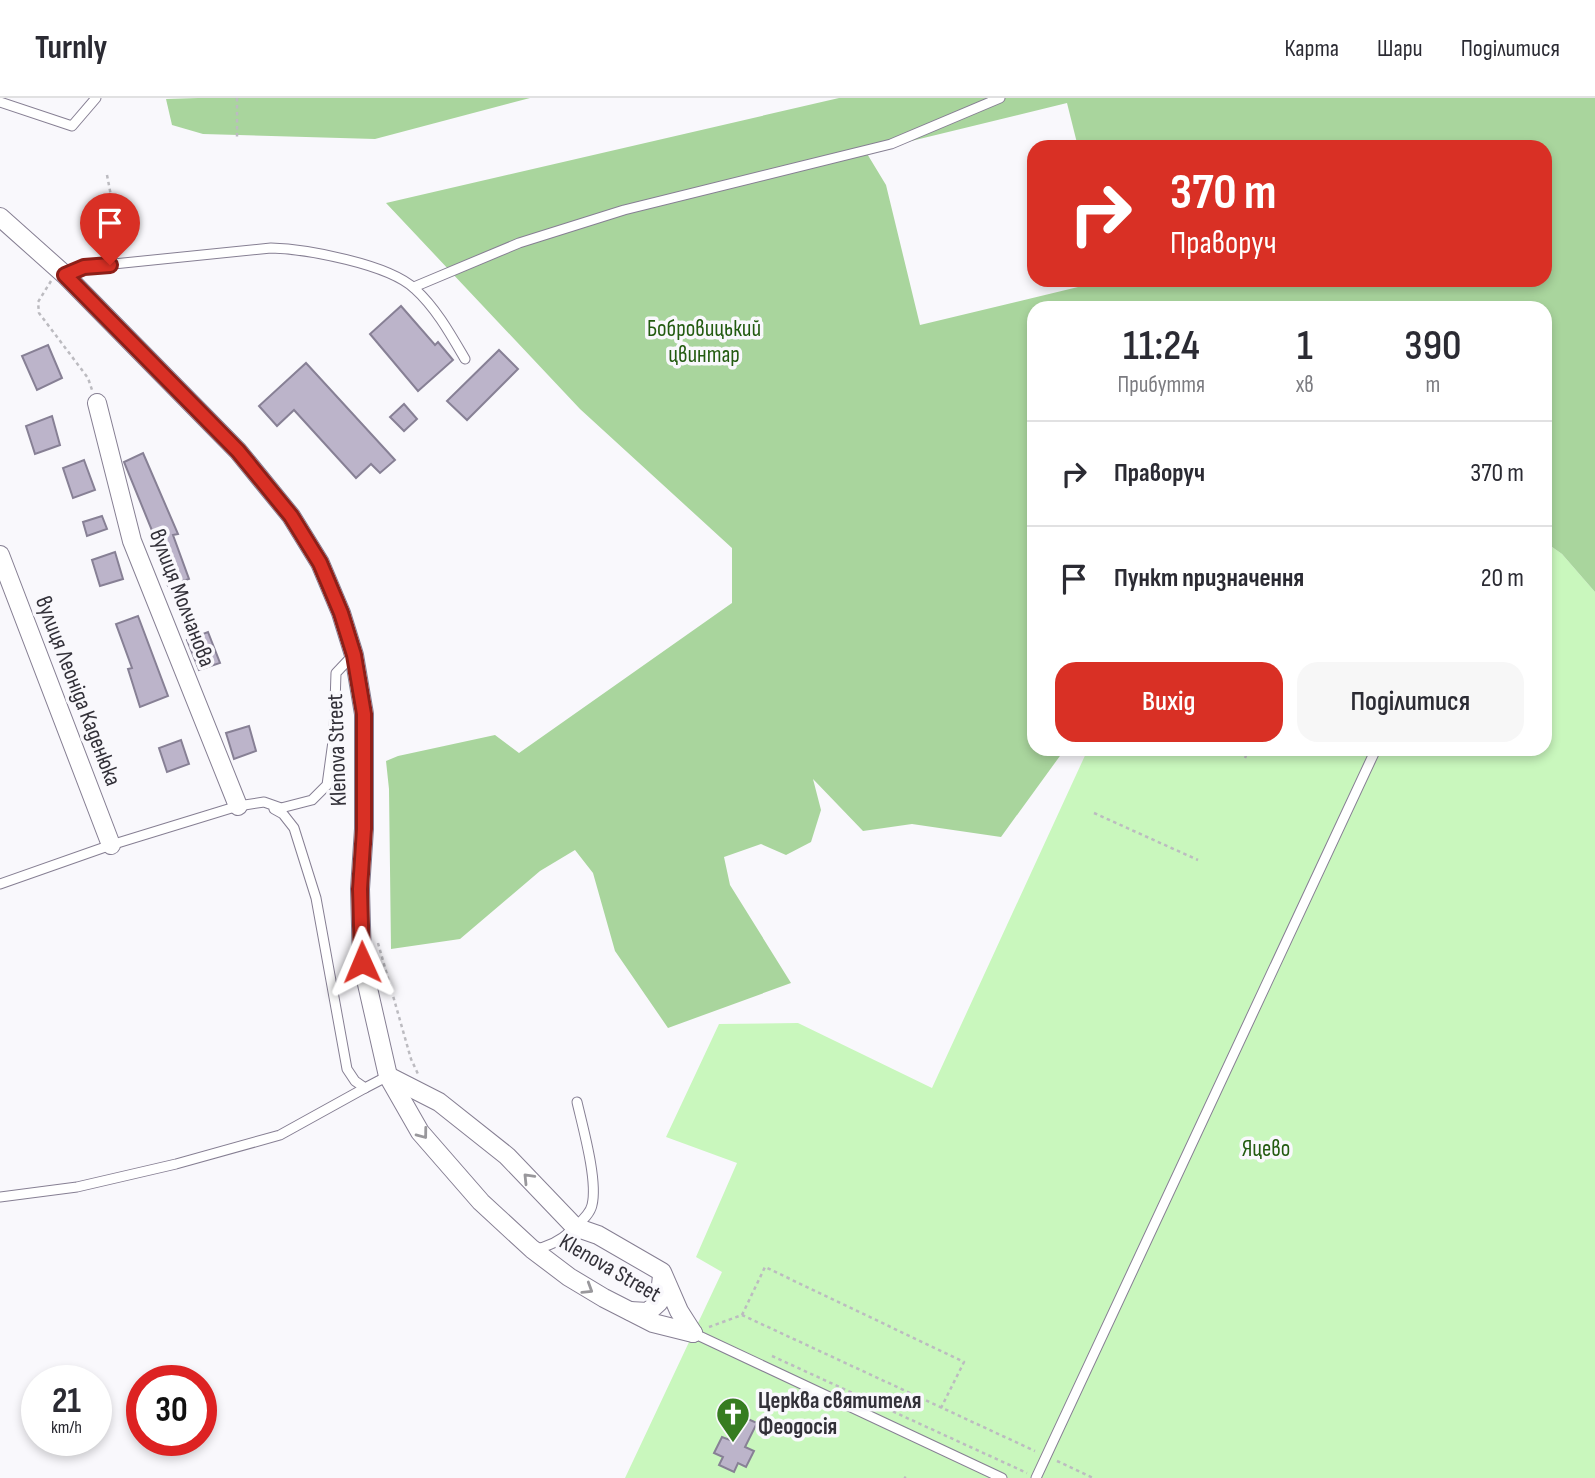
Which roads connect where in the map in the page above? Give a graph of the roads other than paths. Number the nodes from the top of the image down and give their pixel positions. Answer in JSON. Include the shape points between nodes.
{"nodes":[{"id":1,"x":96,"y":98,"type":"edge"},
{"id":2,"x":1000,"y":98,"type":"edge"},
{"id":3,"x":0,"y":102,"type":"edge"},
{"id":4,"x":0,"y":217,"type":"edge"},
{"id":5,"x":61,"y":272,"type":"junction"},
{"id":6,"x":414,"y":287,"type":"junction"},
{"id":7,"x":465,"y":359,"type":"dead end"},
{"id":8,"x":97,"y":403,"type":"road end"},
{"id":9,"x":0,"y":555,"type":"edge"},
{"id":10,"x":354,"y":655,"type":"junction"},
{"id":11,"x":1373,"y":756,"type":"edge"},
{"id":12,"x":264,"y":802,"type":"junction"},
{"id":13,"x":238,"y":806,"type":"junction"},
{"id":14,"x":111,"y":845,"type":"junction"},
{"id":15,"x":0,"y":884,"type":"edge"},
{"id":16,"x":388,"y":1076,"type":"junction"},
{"id":17,"x":365,"y":1088,"type":"junction"},
{"id":18,"x":577,"y":1102,"type":"dead end"},
{"id":19,"x":0,"y":1197,"type":"edge"},
{"id":20,"x":576,"y":1227,"type":"junction"},
{"id":21,"x":532,"y":1249,"type":"junction"},
{"id":22,"x":662,"y":1272,"type":"junction"},
{"id":23,"x":630,"y":1311,"type":"junction"},
{"id":24,"x":693,"y":1333,"type":"junction"},
{"id":25,"x":1002,"y":1478,"type":"edge"},
{"id":26,"x":1036,"y":1478,"type":"edge"}],
"edges":[{"from":1,"to":3,"type":"lane","via":[[72,126]]},
{"from":2,"to":6,"type":"lane","via":[[891,144],[624,210],[519,243]]},
{"from":4,"to":5,"type":"street","name":"Klenova Street","via":[[31,238]]},
{"from":5,"to":6,"type":"lane","via":[[283,248],[360,263]]},
{"from":5,"to":10,"type":"street","name":"Klenova Street","via":[[238,451],[291,516],[320,563]]},
{"from":6,"to":7,"type":"lane"},
{"from":8,"to":13,"type":"street","name":"вулиця Молчанова","via":[[132,541]]},
{"from":9,"to":14,"type":"street","name":"вулиця Леоніда Каденюка"},
{"from":10,"to":12,"type":"lane","via":[[336,673],[327,785],[302,803],[281,808]]},
{"from":10,"to":16,"type":"street","name":"Klenova Street","via":[[364,714],[362,962]]},
{"from":11,"to":26,"type":"lane"},
{"from":12,"to":13,"type":"lane"},
{"from":12,"to":17,"type":"lane","via":[[284,814],[294,828],[316,898],[347,1069]]},
{"from":13,"to":14,"type":"lane"},
{"from":14,"to":15,"type":"lane"},
{"from":16,"to":17,"type":"lane"},
{"from":20,"to":16,"type":"street","name":"Klenova Street","one_way":true,"via":[[507,1156],[428,1096]]},
{"from":16,"to":21,"type":"street","name":"Klenova Street","one_way":true,"via":[[420,1132],[481,1202]]},
{"from":17,"to":19,"type":"lane","via":[[280,1135],[77,1187]]},
{"from":18,"to":20,"type":"lane","via":[[594,1190],[592,1208]]},
{"from":20,"to":21,"type":"lane","via":[[549,1247]]},
{"from":20,"to":22,"type":"street","name":"Klenova Street"},
{"from":21,"to":23,"type":"street","name":"Klenova Street","one_way":true,"via":[[569,1277]]},
{"from":22,"to":23,"type":"street","via":[[659,1302],[648,1312]]},
{"from":22,"to":24,"type":"street","name":"Klenova Street"},
{"from":23,"to":24,"type":"street","name":"Klenova Street","via":[[653,1323]]},
{"from":24,"to":25,"type":"lane"}]}
